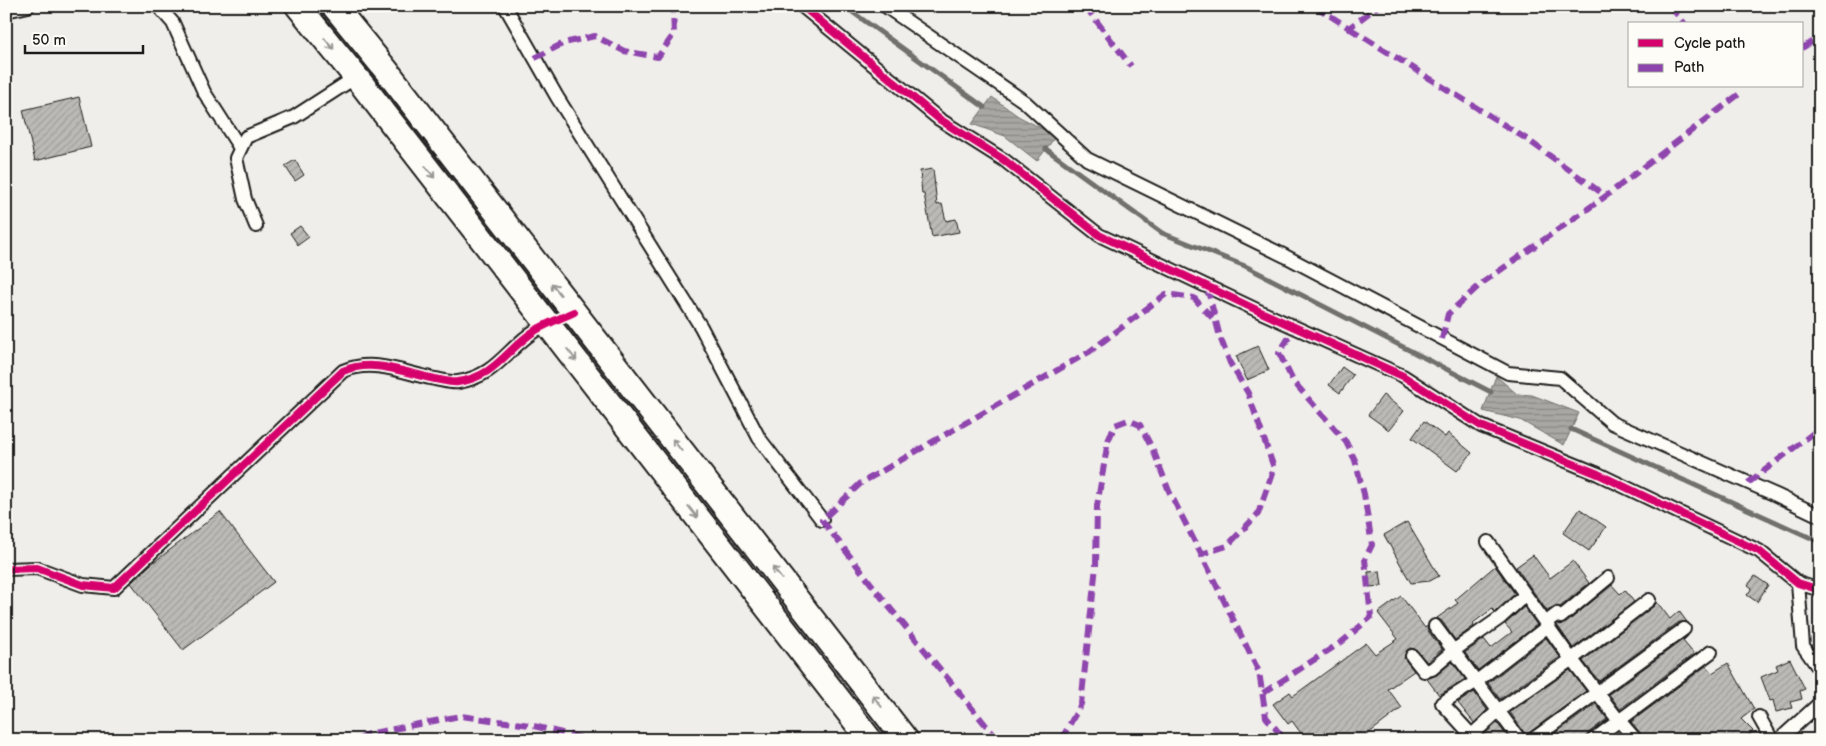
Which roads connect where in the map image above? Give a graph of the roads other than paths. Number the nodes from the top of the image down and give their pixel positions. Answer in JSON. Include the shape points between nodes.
{"nodes":[{"id":1,"x":28,"y":6,"type":"edge"},
{"id":2,"x":158,"y":6,"type":"edge"},
{"id":3,"x":298,"y":6,"type":"edge"},
{"id":4,"x":334,"y":6,"type":"edge"},
{"id":5,"x":504,"y":6,"type":"edge"},
{"id":6,"x":802,"y":6,"type":"edge"},
{"id":7,"x":885,"y":6,"type":"edge"},
{"id":8,"x":6,"y":11,"type":"edge"},
{"id":9,"x":356,"y":76,"type":"junction"},
{"id":10,"x":240,"y":148,"type":"junction"},
{"id":11,"x":256,"y":226,"type":"dead end"},
{"id":12,"x":574,"y":312,"type":"junction"},
{"id":13,"x":548,"y":324,"type":"junction"},
{"id":14,"x":1820,"y":516,"type":"edge"},
{"id":15,"x":822,"y":520,"type":"dead end"},
{"id":16,"x":1488,"y":542,"type":"dead end"},
{"id":17,"x":6,"y":569,"type":"edge"},
{"id":18,"x":1608,"y":578,"type":"dead end"},
{"id":19,"x":1798,"y":583,"type":"junction"},
{"id":20,"x":1820,"y":590,"type":"edge"},
{"id":21,"x":1525,"y":595,"type":"junction"},
{"id":22,"x":1649,"y":600,"type":"dead end"},
{"id":23,"x":1436,"y":626,"type":"dead end"},
{"id":24,"x":1548,"y":626,"type":"junction"},
{"id":25,"x":1684,"y":629,"type":"dead end"},
{"id":26,"x":1453,"y":651,"type":"junction"},
{"id":27,"x":1711,"y":652,"type":"dead end"},
{"id":28,"x":1412,"y":656,"type":"dead end"},
{"id":29,"x":1572,"y":659,"type":"junction"},
{"id":30,"x":1820,"y":670,"type":"edge"},
{"id":31,"x":1477,"y":681,"type":"junction"},
{"id":32,"x":1597,"y":693,"type":"junction"},
{"id":33,"x":1820,"y":703,"type":"edge"},
{"id":34,"x":1499,"y":710,"type":"junction"},
{"id":35,"x":1759,"y":717,"type":"dead end"},
{"id":36,"x":1619,"y":721,"type":"junction"},
{"id":37,"x":1474,"y":737,"type":"edge"},
{"id":38,"x":870,"y":740,"type":"edge"},
{"id":39,"x":906,"y":740,"type":"edge"},
{"id":40,"x":1520,"y":740,"type":"edge"},
{"id":41,"x":1532,"y":740,"type":"edge"},
{"id":42,"x":1593,"y":740,"type":"edge"},
{"id":43,"x":1636,"y":740,"type":"edge"},
{"id":44,"x":1772,"y":740,"type":"edge"},
{"id":45,"x":1779,"y":740,"type":"edge"}],
"edges":[{"from":1,"to":8,"type":"street"},
{"from":2,"to":10,"type":"street","via":[[173,23],[204,92]]},
{"from":3,"to":9,"type":"highway","one_way":true},
{"from":12,"to":4,"type":"highway","one_way":true},
{"from":5,"to":15,"type":"street","via":[[701,327],[760,438]]},
{"from":6,"to":19,"type":"street","via":[[939,120],[1004,160],[1099,235],[1403,376],[1481,426],[1598,474],[1759,552]]},
{"from":7,"to":14,"type":"street","via":[[1025,102],[1087,160],[1285,256],[1508,373],[1560,378],[1612,423]]},
{"from":9,"to":10,"type":"street","via":[[294,117],[246,137]]},
{"from":9,"to":13,"type":"highway","one_way":true},
{"from":10,"to":11,"type":"street","via":[[236,158],[244,199]]},
{"from":12,"to":13,"type":"street"},
{"from":39,"to":12,"type":"highway","one_way":true},
{"from":13,"to":17,"type":"street","via":[[535,330],[498,364],[474,378],[455,382],[377,365],[356,365],[343,371],[114,588],[83,585],[37,568]]},
{"from":13,"to":38,"type":"highway","one_way":true},
{"from":16,"to":21,"type":"street"},
{"from":18,"to":24,"type":"street","via":[[1561,616],[1557,614],[1548,621]]},
{"from":19,"to":20,"type":"street"},
{"from":19,"to":30,"type":"street","via":[[1803,646]]},
{"from":21,"to":24,"type":"street"},
{"from":21,"to":26,"type":"street","via":[[1500,618]]},
{"from":22,"to":29,"type":"street"},
{"from":23,"to":26,"type":"street"},
{"from":24,"to":29,"type":"street"},
{"from":24,"to":31,"type":"street"},
{"from":25,"to":32,"type":"street"},
{"from":26,"to":28,"type":"street","via":[[1432,669],[1424,671]]},
{"from":26,"to":31,"type":"street"},
{"from":27,"to":36,"type":"street"},
{"from":29,"to":32,"type":"street"},
{"from":29,"to":34,"type":"street"},
{"from":31,"to":34,"type":"street"},
{"from":31,"to":37,"type":"street","via":[[1442,704]]},
{"from":32,"to":36,"type":"street"},
{"from":32,"to":41,"type":"street"},
{"from":33,"to":45,"type":"street"},
{"from":34,"to":37,"type":"street"},
{"from":34,"to":40,"type":"street"},
{"from":35,"to":44,"type":"street"},
{"from":36,"to":42,"type":"street"},
{"from":36,"to":43,"type":"street"}]}
